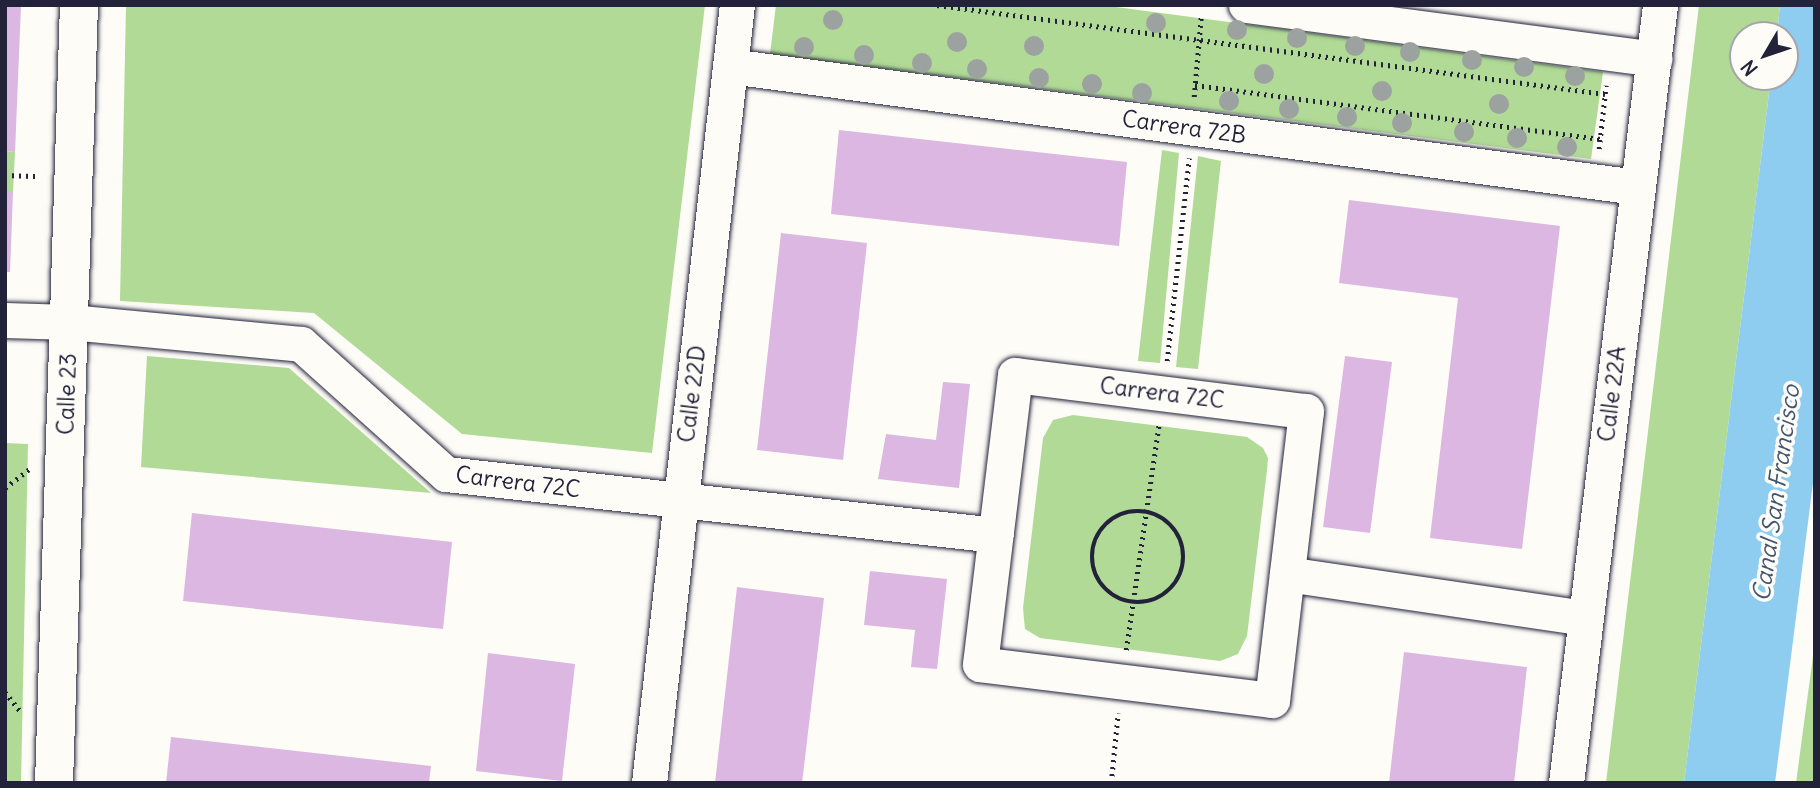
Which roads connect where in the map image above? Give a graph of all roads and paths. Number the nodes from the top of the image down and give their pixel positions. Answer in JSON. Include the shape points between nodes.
{"nodes":[{"id":1,"x":79,"y":5,"type":"edge"},
{"id":2,"x":737,"y":5,"type":"edge"},
{"id":3,"x":937,"y":5,"type":"edge"},
{"id":4,"x":1246,"y":5,"type":"edge"},
{"id":5,"x":1660,"y":5,"type":"edge"},
{"id":6,"x":1201,"y":17,"type":"dead end"},
{"id":7,"x":1199,"y":40,"type":"junction"},
{"id":8,"x":1654,"y":59,"type":"junction"},
{"id":9,"x":730,"y":66,"type":"junction"},
{"id":10,"x":1608,"y":73,"type":"dead end"},
{"id":11,"x":1195,"y":85,"type":"junction"},
{"id":12,"x":1605,"y":94,"type":"junction"},
{"id":13,"x":1192,"y":128,"type":"junction"},
{"id":14,"x":1600,"y":139,"type":"junction"},
{"id":15,"x":1597,"y":160,"type":"dead end"},
{"id":16,"x":5,"y":175,"type":"edge"},
{"id":17,"x":41,"y":176,"type":"dead end"},
{"id":18,"x":1637,"y":187,"type":"junction"},
{"id":19,"x":5,"y":320,"type":"edge"},
{"id":20,"x":70,"y":322,"type":"junction"},
{"id":21,"x":1166,"y":372,"type":"dead end"},
{"id":22,"x":1160,"y":421,"type":"dead end"},
{"id":23,"x":35,"y":464,"type":"dead end"},
{"id":24,"x":5,"y":488,"type":"edge"},
{"id":25,"x":680,"y":502,"type":"junction"},
{"id":26,"x":1146,"y":512,"type":"junction"},
{"id":27,"x":996,"y":535,"type":"junction"},
{"id":28,"x":1287,"y":574,"type":"junction"},
{"id":29,"x":1133,"y":602,"type":"junction"},
{"id":30,"x":1586,"y":618,"type":"junction"},
{"id":31,"x":1125,"y":656,"type":"dead end"},
{"id":32,"x":5,"y":692,"type":"edge"},
{"id":33,"x":1119,"y":710,"type":"dead end"},
{"id":34,"x":23,"y":713,"type":"dead end"},
{"id":35,"x":54,"y":783,"type":"edge"},
{"id":36,"x":649,"y":783,"type":"edge"},
{"id":37,"x":1111,"y":783,"type":"edge"},
{"id":38,"x":1566,"y":783,"type":"edge"}],
"edges":[{"from":1,"to":20,"type":"street","name":"Calle 23"},
{"from":2,"to":9,"type":"street","name":"Calle 22D"},
{"from":3,"to":7,"type":"path"},
{"from":4,"to":8,"type":"street"},
{"from":5,"to":8,"type":"street","name":"Calle 22A"},
{"from":6,"to":7,"type":"path"},
{"from":7,"to":11,"type":"path"},
{"from":7,"to":12,"type":"path"},
{"from":8,"to":18,"type":"street","name":"Calle 22A"},
{"from":9,"to":13,"type":"street","name":"Carrera 72B"},
{"from":9,"to":25,"type":"street","name":"Calle 22D"},
{"from":10,"to":12,"type":"path"},
{"from":11,"to":13,"type":"path"},
{"from":11,"to":14,"type":"path"},
{"from":12,"to":14,"type":"path"},
{"from":13,"to":18,"type":"street","name":"Carrera 72B"},
{"from":13,"to":21,"type":"path"},
{"from":14,"to":15,"type":"path"},
{"from":16,"to":17,"type":"path"},
{"from":18,"to":30,"type":"street","name":"Calle 22A"},
{"from":19,"to":20,"type":"street","name":"Carrera 72C"},
{"from":20,"to":25,"type":"street","name":"Carrera 72C","via":[[301,344],[446,474]]},
{"from":20,"to":35,"type":"street","name":"Calle 23"},
{"from":22,"to":26,"type":"path"},
{"from":23,"to":24,"type":"path"},
{"from":25,"to":27,"type":"street","name":"Carrera 72C"},
{"from":25,"to":36,"type":"street","name":"Calle 22D"},
{"from":26,"to":29,"type":"path"},
{"from":26,"to":29,"type":"path","via":[[1169,523],[1179,536],[1184,566],[1169,592],[1156,600]]},
{"from":26,"to":29,"type":"path","via":[[1126,512],[1113,519],[1102,529],[1092,556],[1102,585],[1112,595]]},
{"from":27,"to":28,"type":"street","name":"Carrera 72C","via":[[980,664],[1272,700]]},
{"from":27,"to":28,"type":"street","name":"Carrera 72C","via":[[1015,375],[1306,411]]},
{"from":28,"to":30,"type":"street"},
{"from":29,"to":31,"type":"path"},
{"from":30,"to":38,"type":"street","name":"Calle 22A"},
{"from":32,"to":34,"type":"path"},
{"from":33,"to":37,"type":"path"}]}
